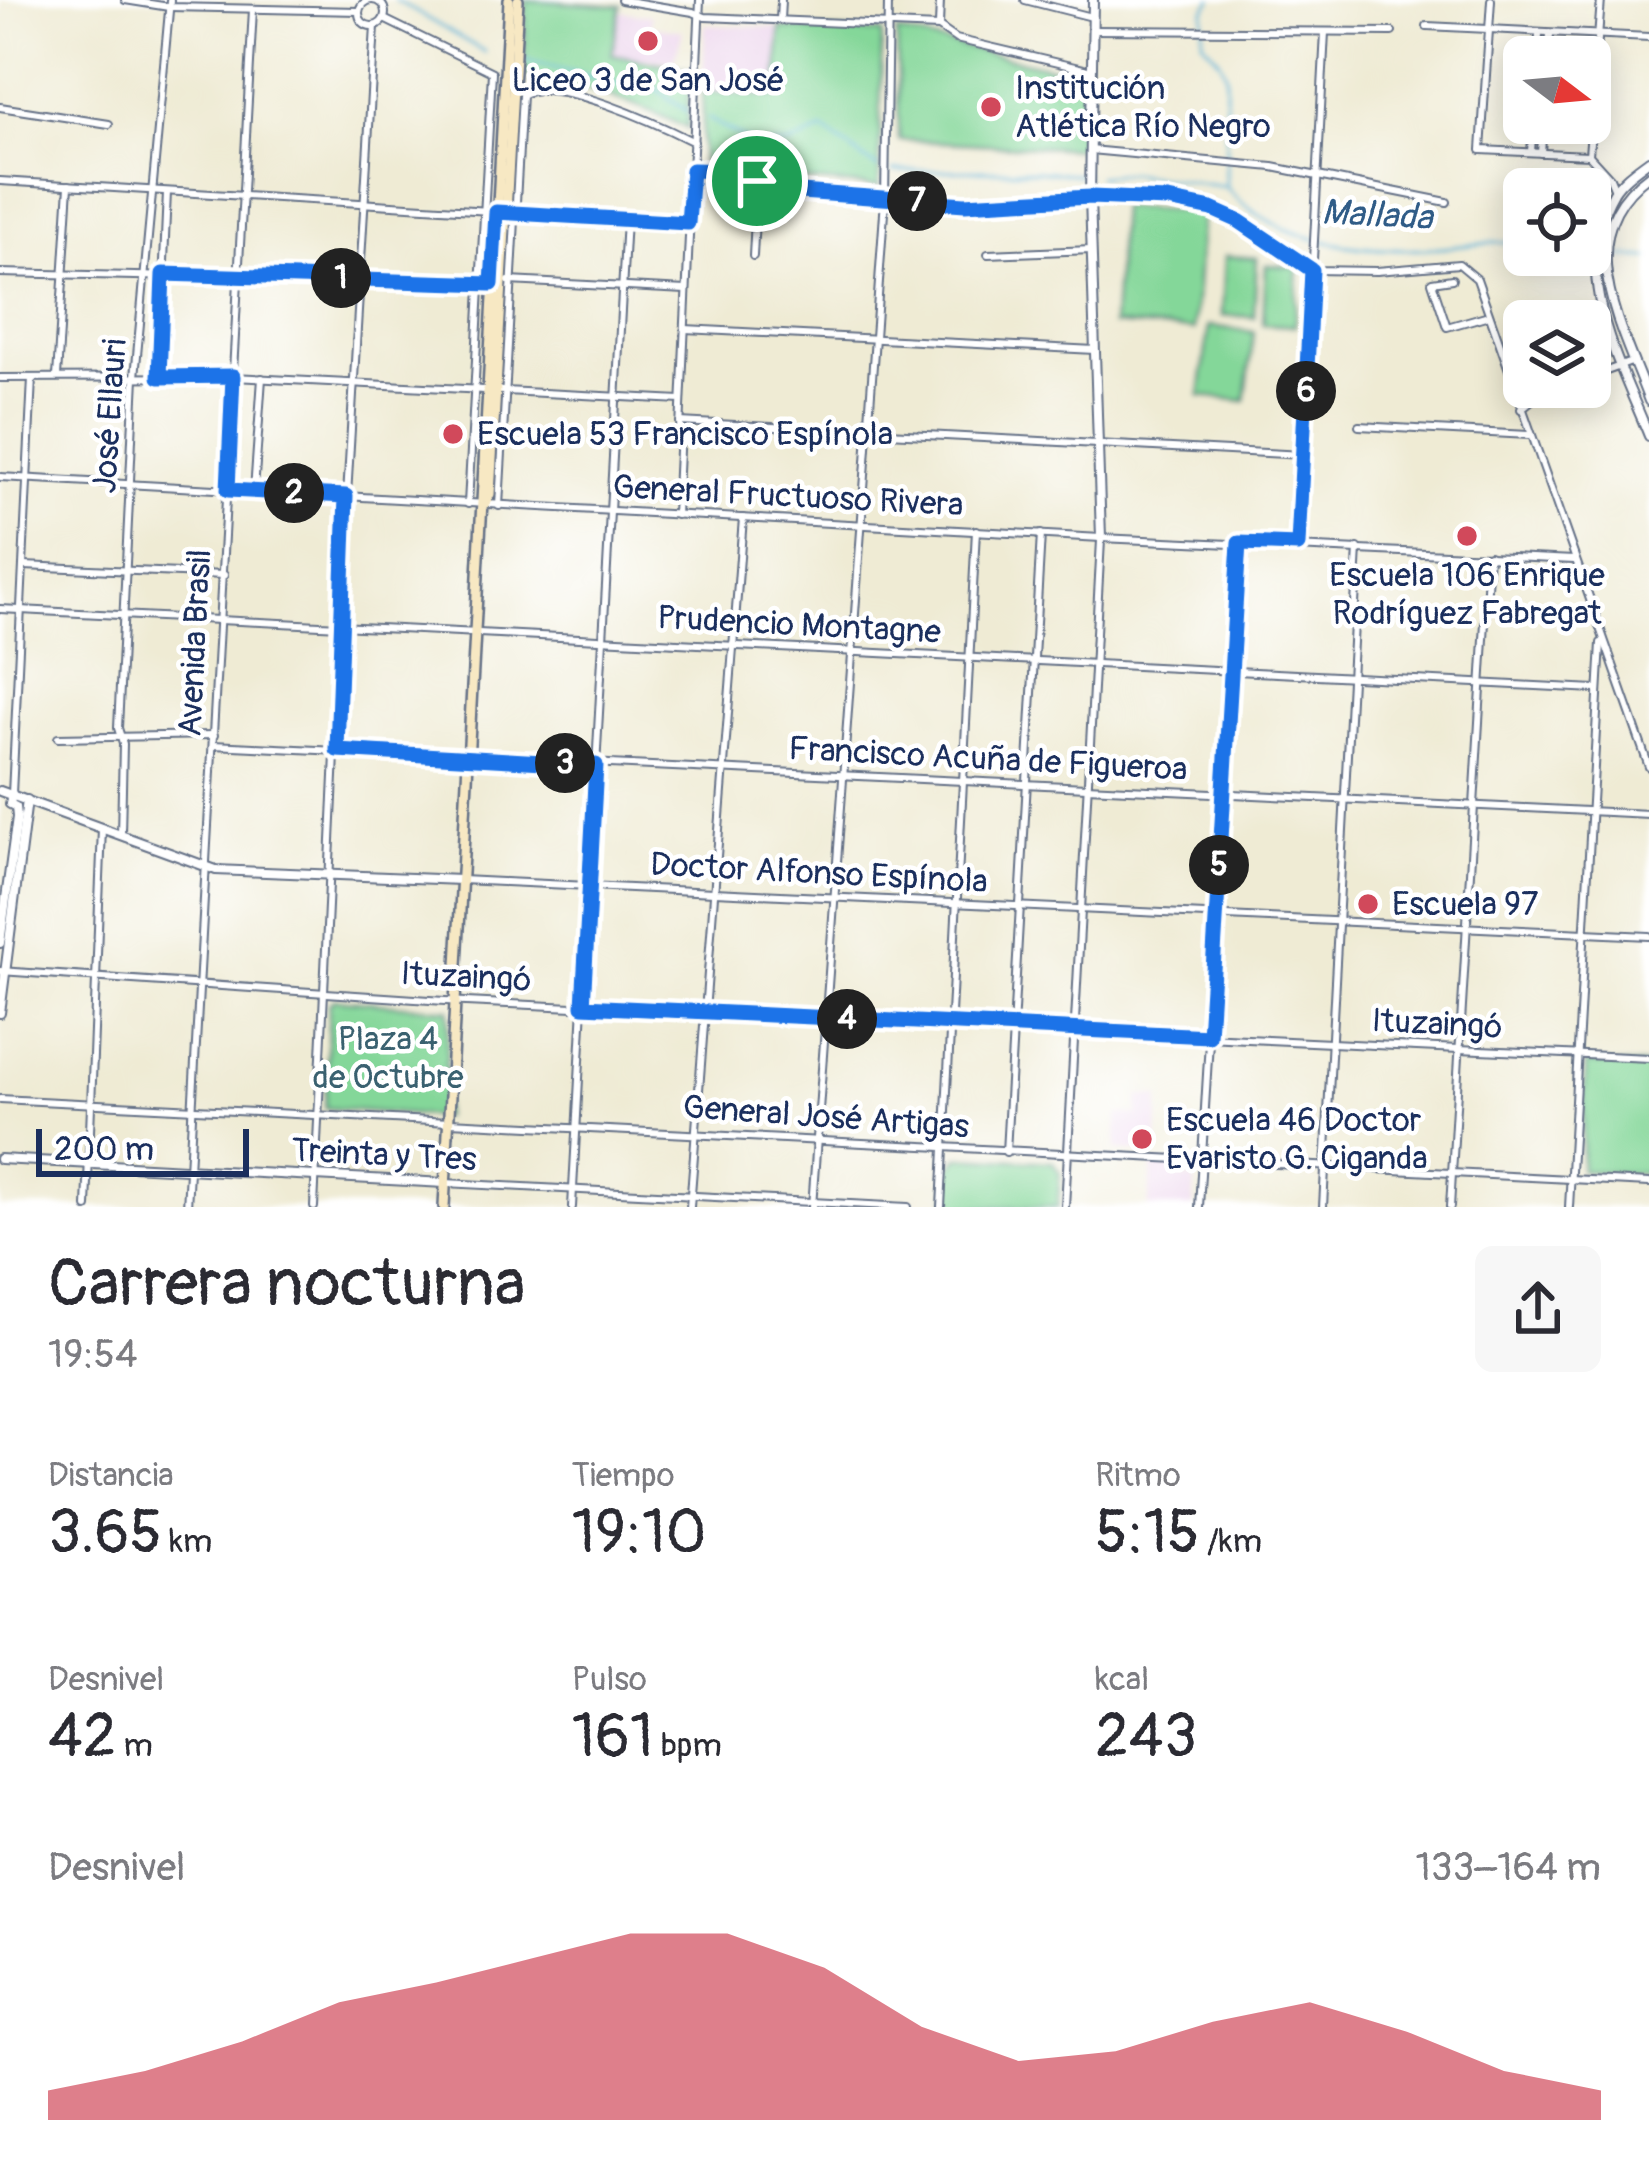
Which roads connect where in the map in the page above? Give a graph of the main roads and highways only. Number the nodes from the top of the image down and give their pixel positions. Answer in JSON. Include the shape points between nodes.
{"nodes":[{"id":1,"x":513,"y":0,"type":"edge"},
{"id":2,"x":444,"y":1207,"type":"edge"}],
"edges":[{"from":1,"to":2,"type":"main road"}]}
